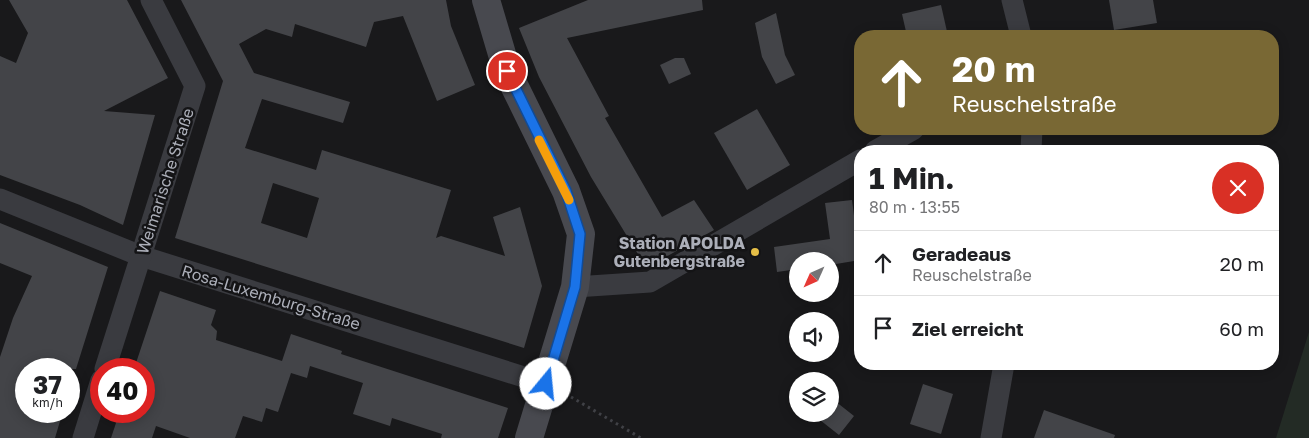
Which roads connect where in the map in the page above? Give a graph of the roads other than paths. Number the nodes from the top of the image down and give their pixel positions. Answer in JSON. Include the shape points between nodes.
{"nodes":[{"id":1,"x":151,"y":0,"type":"edge"},
{"id":2,"x":486,"y":0,"type":"edge"},
{"id":3,"x":1012,"y":0,"type":"edge"},
{"id":4,"x":1019,"y":30,"type":"edge"},
{"id":5,"x":903,"y":135,"type":"edge"},
{"id":6,"x":886,"y":145,"type":"edge"},
{"id":7,"x":854,"y":163,"type":"edge"},
{"id":8,"x":0,"y":199,"type":"edge"},
{"id":9,"x":141,"y":256,"type":"junction"},
{"id":10,"x":575,"y":287,"type":"junction"},
{"id":11,"x":109,"y":358,"type":"edge"},
{"id":12,"x":1003,"y":370,"type":"edge"},
{"id":13,"x":546,"y":384,"type":"junction"},
{"id":14,"x":90,"y":415,"type":"edge"},
{"id":15,"x":83,"y":438,"type":"edge"},
{"id":16,"x":529,"y":438,"type":"edge"},
{"id":17,"x":991,"y":438,"type":"edge"}],
"edges":[{"from":1,"to":9,"type":"street","name":"Weimarische Straße","via":[[196,86]]},
{"from":2,"to":10,"type":"street","via":[[507,71],[566,191],[580,234]]},
{"from":3,"to":4,"type":"street"},
{"from":5,"to":6,"type":"street"},
{"from":7,"to":10,"type":"street","via":[[650,282]]},
{"from":8,"to":9,"type":"street","name":"Rosa-Luxemburg-Straße"},
{"from":9,"to":11,"type":"street","name":"Weimarische Straße"},
{"from":9,"to":13,"type":"street","name":"Rosa-Luxemburg-Straße"},
{"from":10,"to":13,"type":"street"},
{"from":12,"to":17,"type":"street"},
{"from":13,"to":16,"type":"street"},
{"from":14,"to":15,"type":"street"}]}
